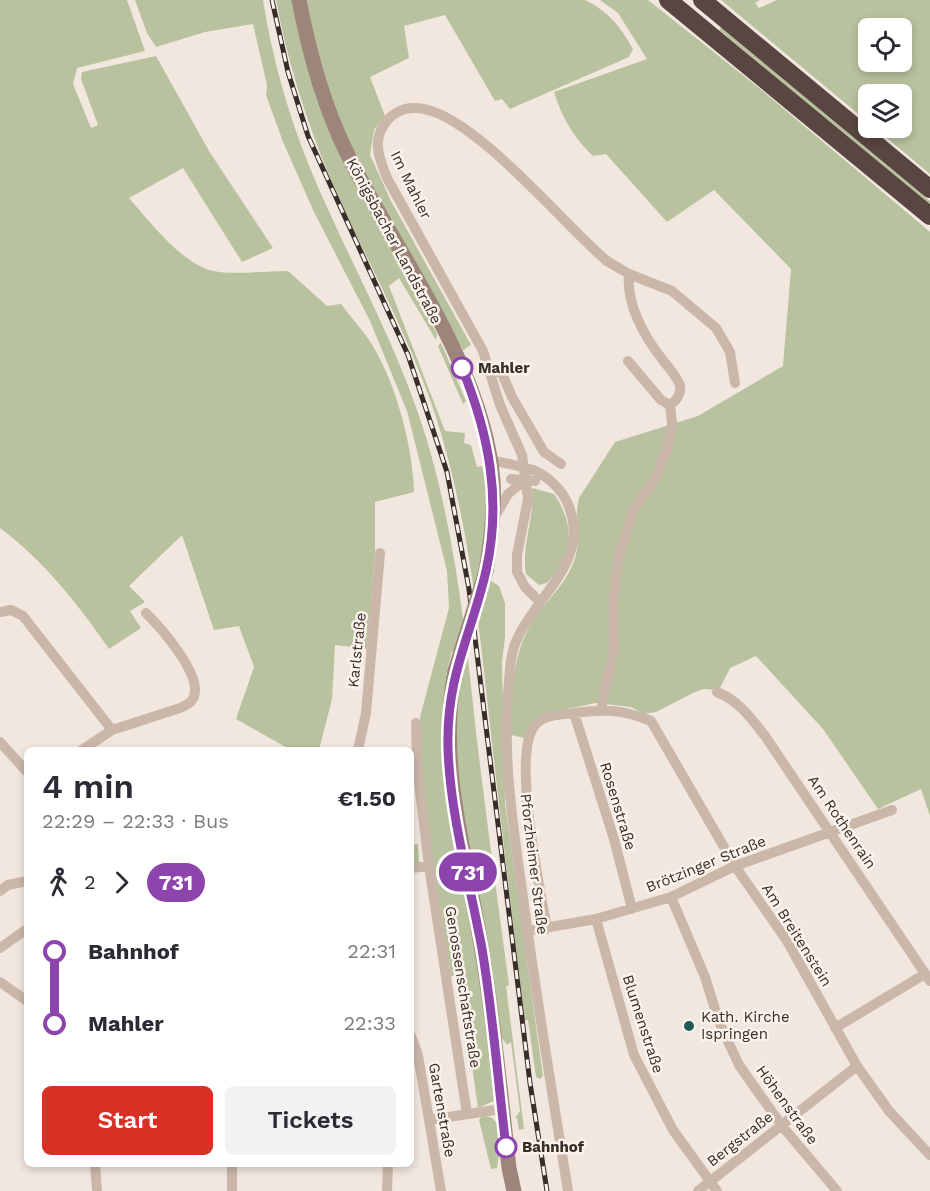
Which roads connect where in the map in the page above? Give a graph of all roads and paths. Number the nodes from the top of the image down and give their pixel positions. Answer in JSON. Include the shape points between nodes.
{"nodes":[{"id":1,"x":299,"y":0,"type":"edge"},
{"id":2,"x":668,"y":0,"type":"edge"},
{"id":3,"x":702,"y":0,"type":"edge"},
{"id":4,"x":930,"y":189,"type":"edge"},
{"id":5,"x":930,"y":216,"type":"edge"},
{"id":6,"x":629,"y":274,"type":"junction"},
{"id":7,"x":628,"y":361,"type":"dead end"},
{"id":8,"x":491,"y":374,"type":"junction"},
{"id":9,"x":735,"y":383,"type":"dead end"},
{"id":10,"x":670,"y":405,"type":"junction"},
{"id":11,"x":490,"y":460,"type":"junction"},
{"id":12,"x":561,"y":464,"type":"dead end"},
{"id":13,"x":531,"y":477,"type":"junction"},
{"id":14,"x":493,"y":479,"type":"junction"},
{"id":15,"x":512,"y":484,"type":"junction"},
{"id":16,"x":493,"y":519,"type":"junction"},
{"id":17,"x":380,"y":553,"type":"dead end"},
{"id":18,"x":540,"y":602,"type":"junction"},
{"id":19,"x":0,"y":612,"type":"edge"},
{"id":20,"x":146,"y":613,"type":"dead end"},
{"id":21,"x":717,"y":692,"type":"dead end"},
{"id":22,"x":601,"y":710,"type":"junction"},
{"id":23,"x":574,"y":713,"type":"junction"},
{"id":24,"x":416,"y":723,"type":"dead end"},
{"id":25,"x":112,"y":730,"type":"junction"},
{"id":26,"x":0,"y":742,"type":"edge"},
{"id":27,"x":86,"y":747,"type":"edge"},
{"id":28,"x":359,"y":747,"type":"edge"},
{"id":29,"x":24,"y":769,"type":"edge"},
{"id":30,"x":892,"y":810,"type":"dead end"},
{"id":31,"x":829,"y":834,"type":"junction"},
{"id":32,"x":429,"y":866,"type":"junction"},
{"id":33,"x":735,"y":866,"type":"junction"},
{"id":34,"x":414,"y":868,"type":"edge"},
{"id":35,"x":24,"y":882,"type":"edge"},
{"id":36,"x":0,"y":891,"type":"edge"},
{"id":37,"x":671,"y":897,"type":"junction"},
{"id":38,"x":632,"y":909,"type":"junction"},
{"id":39,"x":596,"y":919,"type":"junction"},
{"id":40,"x":547,"y":929,"type":"junction"},
{"id":41,"x":24,"y":931,"type":"edge"},
{"id":42,"x":527,"y":931,"type":"junction"},
{"id":43,"x":0,"y":948,"type":"edge"},
{"id":44,"x":928,"y":978,"type":"edge"},
{"id":45,"x":0,"y":982,"type":"edge"},
{"id":46,"x":24,"y":999,"type":"edge"},
{"id":47,"x":835,"y":1028,"type":"junction"},
{"id":48,"x":414,"y":1044,"type":"edge"},
{"id":49,"x":857,"y":1066,"type":"junction"},
{"id":50,"x":501,"y":1109,"type":"junction"},
{"id":51,"x":467,"y":1114,"type":"junction"},
{"id":52,"x":429,"y":1120,"type":"junction"},
{"id":53,"x":782,"y":1126,"type":"junction"},
{"id":54,"x":930,"y":1155,"type":"edge"},
{"id":55,"x":95,"y":1167,"type":"edge"},
{"id":56,"x":232,"y":1167,"type":"edge"},
{"id":57,"x":388,"y":1167,"type":"edge"},
{"id":58,"x":713,"y":1187,"type":"edge"},
{"id":59,"x":97,"y":1191,"type":"edge"},
{"id":60,"x":232,"y":1191,"type":"edge"},
{"id":61,"x":387,"y":1191,"type":"edge"},
{"id":62,"x":441,"y":1191,"type":"edge"},
{"id":63,"x":514,"y":1191,"type":"edge"},
{"id":64,"x":568,"y":1191,"type":"edge"},
{"id":65,"x":698,"y":1191,"type":"edge"},
{"id":66,"x":837,"y":1191,"type":"edge"}],
"edges":[{"from":1,"to":11,"type":"main road","name":"Königsbacher Landstraße","via":[[315,69],[336,129],[462,368],[481,419]]},
{"from":2,"to":5,"type":"highway"},
{"from":3,"to":4,"type":"highway"},
{"from":6,"to":8,"type":"street","name":"Im Mahler","via":[[594,251],[475,136],[445,117],[416,107],[389,118],[377,140],[387,178],[473,331]]},
{"from":6,"to":9,"type":"street","name":"Im Mahler","via":[[672,291],[716,328],[730,352]]},
{"from":6,"to":10,"type":"street","via":[[627,289],[640,322],[680,383],[680,393]]},
{"from":7,"to":10,"type":"street","via":[[661,400]]},
{"from":8,"to":12,"type":"street","name":"Im Mahler","via":[[501,371],[544,452]]},
{"from":8,"to":18,"type":"street","name":"Im Mahler","via":[[527,477],[528,505],[517,572]]},
{"from":10,"to":22,"type":"street","via":[[669,442],[656,478],[634,508],[618,560],[614,646]]},
{"from":11,"to":13,"type":"street","name":"Pforzheimer Straße","bridge":true,"via":[[510,464]]},
{"from":11,"to":14,"type":"main road","name":"Königsbacher Landstraße"},
{"from":13,"to":15,"type":"street","bridge":true},
{"from":13,"to":18,"type":"street","name":"Pforzheimer Straße","via":[[545,476],[556,487],[565,498],[573,525],[572,552],[566,568]]},
{"from":14,"to":15,"type":"street"},
{"from":14,"to":16,"type":"main road","name":"Königsbacher Landstraße"},
{"from":15,"to":16,"type":"street"},
{"from":16,"to":50,"type":"main road","name":"Königsbacher Landstraße","bridge":true,"via":[[486,571],[455,671],[448,723],[451,778],[482,951]]},
{"from":17,"to":28,"type":"street","name":"Karlstraße","via":[[366,713]]},
{"from":18,"to":42,"type":"street","name":"Pforzheimer Straße","via":[[517,639],[508,686],[510,799]]},
{"from":19,"to":25,"type":"street","via":[[11,610],[23,616]]},
{"from":20,"to":25,"type":"street","via":[[168,634],[186,665],[195,696],[180,708]]},
{"from":21,"to":31,"type":"street","name":"Am Rothenrain","via":[[744,710],[785,764]]},
{"from":22,"to":23,"type":"street"},
{"from":22,"to":33,"type":"street","name":"Am Breitenstein","via":[[631,713],[651,721]]},
{"from":23,"to":38,"type":"street","name":"Rosenstraße"},
{"from":23,"to":40,"type":"street","via":[[544,718],[533,728],[526,756],[533,851]]},
{"from":24,"to":32,"type":"street","name":"Genossenschaftstraße"},
{"from":25,"to":27,"type":"street"},
{"from":26,"to":29,"type":"street"},
{"from":30,"to":31,"type":"street","name":"Brötzinger Straße"},
{"from":31,"to":33,"type":"street","name":"Brötzinger Straße"},
{"from":31,"to":44,"type":"street","name":"Am Rothenrain"},
{"from":32,"to":34,"type":"street"},
{"from":32,"to":51,"type":"street","name":"Genossenschaftstraße"},
{"from":33,"to":37,"type":"street","name":"Brötzinger Straße"},
{"from":33,"to":47,"type":"street","name":"Am Breitenstein","via":[[787,941]]},
{"from":35,"to":36,"type":"street"},
{"from":37,"to":38,"type":"street","name":"Brötzinger Straße"},
{"from":37,"to":53,"type":"street","name":"Höhenstraße","via":[[739,1065]]},
{"from":38,"to":39,"type":"street","name":"Brötzinger Straße"},
{"from":39,"to":40,"type":"street","name":"Brötzinger Straße"},
{"from":39,"to":58,"type":"street","name":"Blumenstraße","via":[[634,1055],[673,1130]]},
{"from":40,"to":42,"type":"street","name":"Brötzinger Straße"},
{"from":41,"to":43,"type":"street"},
{"from":42,"to":64,"type":"street","name":"Pforzheimer Straße"},
{"from":44,"to":47,"type":"street"},
{"from":45,"to":46,"type":"street"},
{"from":47,"to":49,"type":"street","name":"Am Breitenstein"},
{"from":48,"to":52,"type":"street","name":"Gartenstraße"},
{"from":49,"to":53,"type":"street","name":"Bergstraße"},
{"from":49,"to":54,"type":"street","name":"Am Breitenstein","via":[[890,1111]]},
{"from":50,"to":51,"type":"street"},
{"from":50,"to":63,"type":"main road","name":"Königsbacher Landstraße"},
{"from":51,"to":52,"type":"street"},
{"from":52,"to":62,"type":"street","name":"Gartenstraße"},
{"from":53,"to":58,"type":"street","name":"Bergstraße"},
{"from":53,"to":66,"type":"street","name":"Höhenstraße"},
{"from":55,"to":59,"type":"street"},
{"from":56,"to":60,"type":"street"},
{"from":57,"to":61,"type":"street"},
{"from":58,"to":65,"type":"street","name":"Bergstraße"}]}
